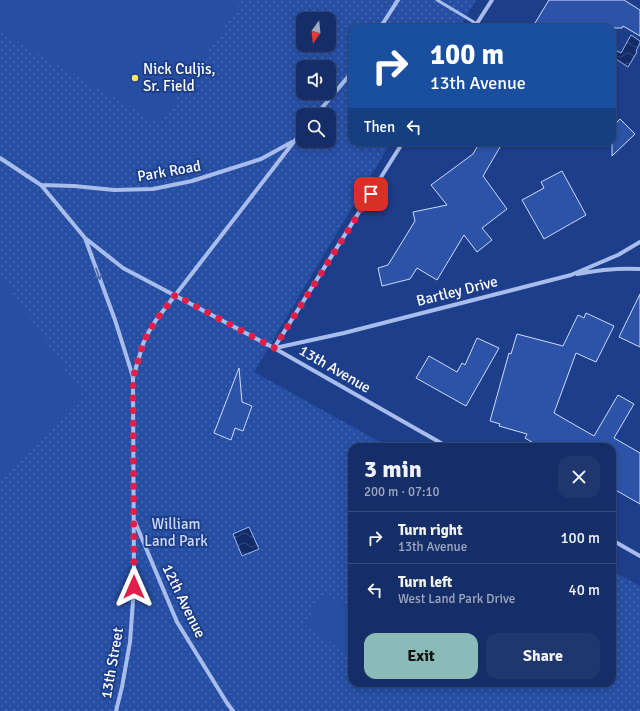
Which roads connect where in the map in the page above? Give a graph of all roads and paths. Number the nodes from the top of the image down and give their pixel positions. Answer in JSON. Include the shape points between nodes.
{"nodes":[{"id":1,"x":398,"y":0,"type":"edge"},
{"id":2,"x":437,"y":0,"type":"edge"},
{"id":3,"x":492,"y":0,"type":"edge"},
{"id":4,"x":383,"y":24,"type":"edge"},
{"id":5,"x":473,"y":24,"type":"edge"},
{"id":6,"x":477,"y":24,"type":"edge"},
{"id":7,"x":348,"y":77,"type":"edge"},
{"id":8,"x":322,"y":108,"type":"edge"},
{"id":9,"x":296,"y":139,"type":"edge"},
{"id":10,"x":294,"y":141,"type":"junction"},
{"id":11,"x":400,"y":146,"type":"edge"},
{"id":12,"x":0,"y":158,"type":"edge"},
{"id":13,"x":41,"y":185,"type":"junction"},
{"id":14,"x":85,"y":238,"type":"junction"},
{"id":15,"x":640,"y":242,"type":"edge"},
{"id":16,"x":640,"y":269,"type":"edge"},
{"id":17,"x":571,"y":275,"type":"junction"},
{"id":18,"x":175,"y":295,"type":"junction"},
{"id":19,"x":274,"y":348,"type":"junction"},
{"id":20,"x":133,"y":378,"type":"junction"},
{"id":21,"x":441,"y":443,"type":"edge"},
{"id":22,"x":134,"y":519,"type":"junction"},
{"id":23,"x":616,"y":542,"type":"edge"},
{"id":24,"x":640,"y":556,"type":"edge"},
{"id":25,"x":116,"y":711,"type":"edge"},
{"id":26,"x":233,"y":711,"type":"edge"}],
"edges":[{"from":1,"to":4,"type":"street"},
{"from":2,"to":5,"type":"lane"},
{"from":3,"to":6,"type":"street"},
{"from":7,"to":8,"type":"street"},
{"from":9,"to":10,"type":"street","name":"Park Road"},
{"from":10,"to":13,"type":"street","name":"Park Road","via":[[261,159],[192,181],[153,189],[114,190]]},
{"from":10,"to":18,"type":"street","name":"Park Road"},
{"from":11,"to":19,"type":"street"},
{"from":12,"to":13,"type":"street","name":"13th Avenue"},
{"from":13,"to":14,"type":"street","name":"13th Avenue"},
{"from":14,"to":18,"type":"street","name":"13th Avenue","via":[[123,268]]},
{"from":14,"to":20,"type":"street","one_way":true},
{"from":15,"to":17,"type":"street","name":"Bartley Drive","via":[[618,255]]},
{"from":16,"to":17,"type":"street","via":[[603,270]]},
{"from":17,"to":19,"type":"street","name":"Bartley Drive","via":[[344,333]]},
{"from":18,"to":19,"type":"street","name":"13th Avenue"},
{"from":18,"to":20,"type":"street","name":"13th Street","via":[[148,333]]},
{"from":19,"to":21,"type":"street","name":"13th Avenue"},
{"from":20,"to":22,"type":"street","name":"13th Street"},
{"from":22,"to":25,"type":"street","name":"13th Street","via":[[134,587],[130,642]]},
{"from":22,"to":26,"type":"street","name":"12th Avenue","via":[[177,622]]},
{"from":23,"to":24,"type":"street"}]}
